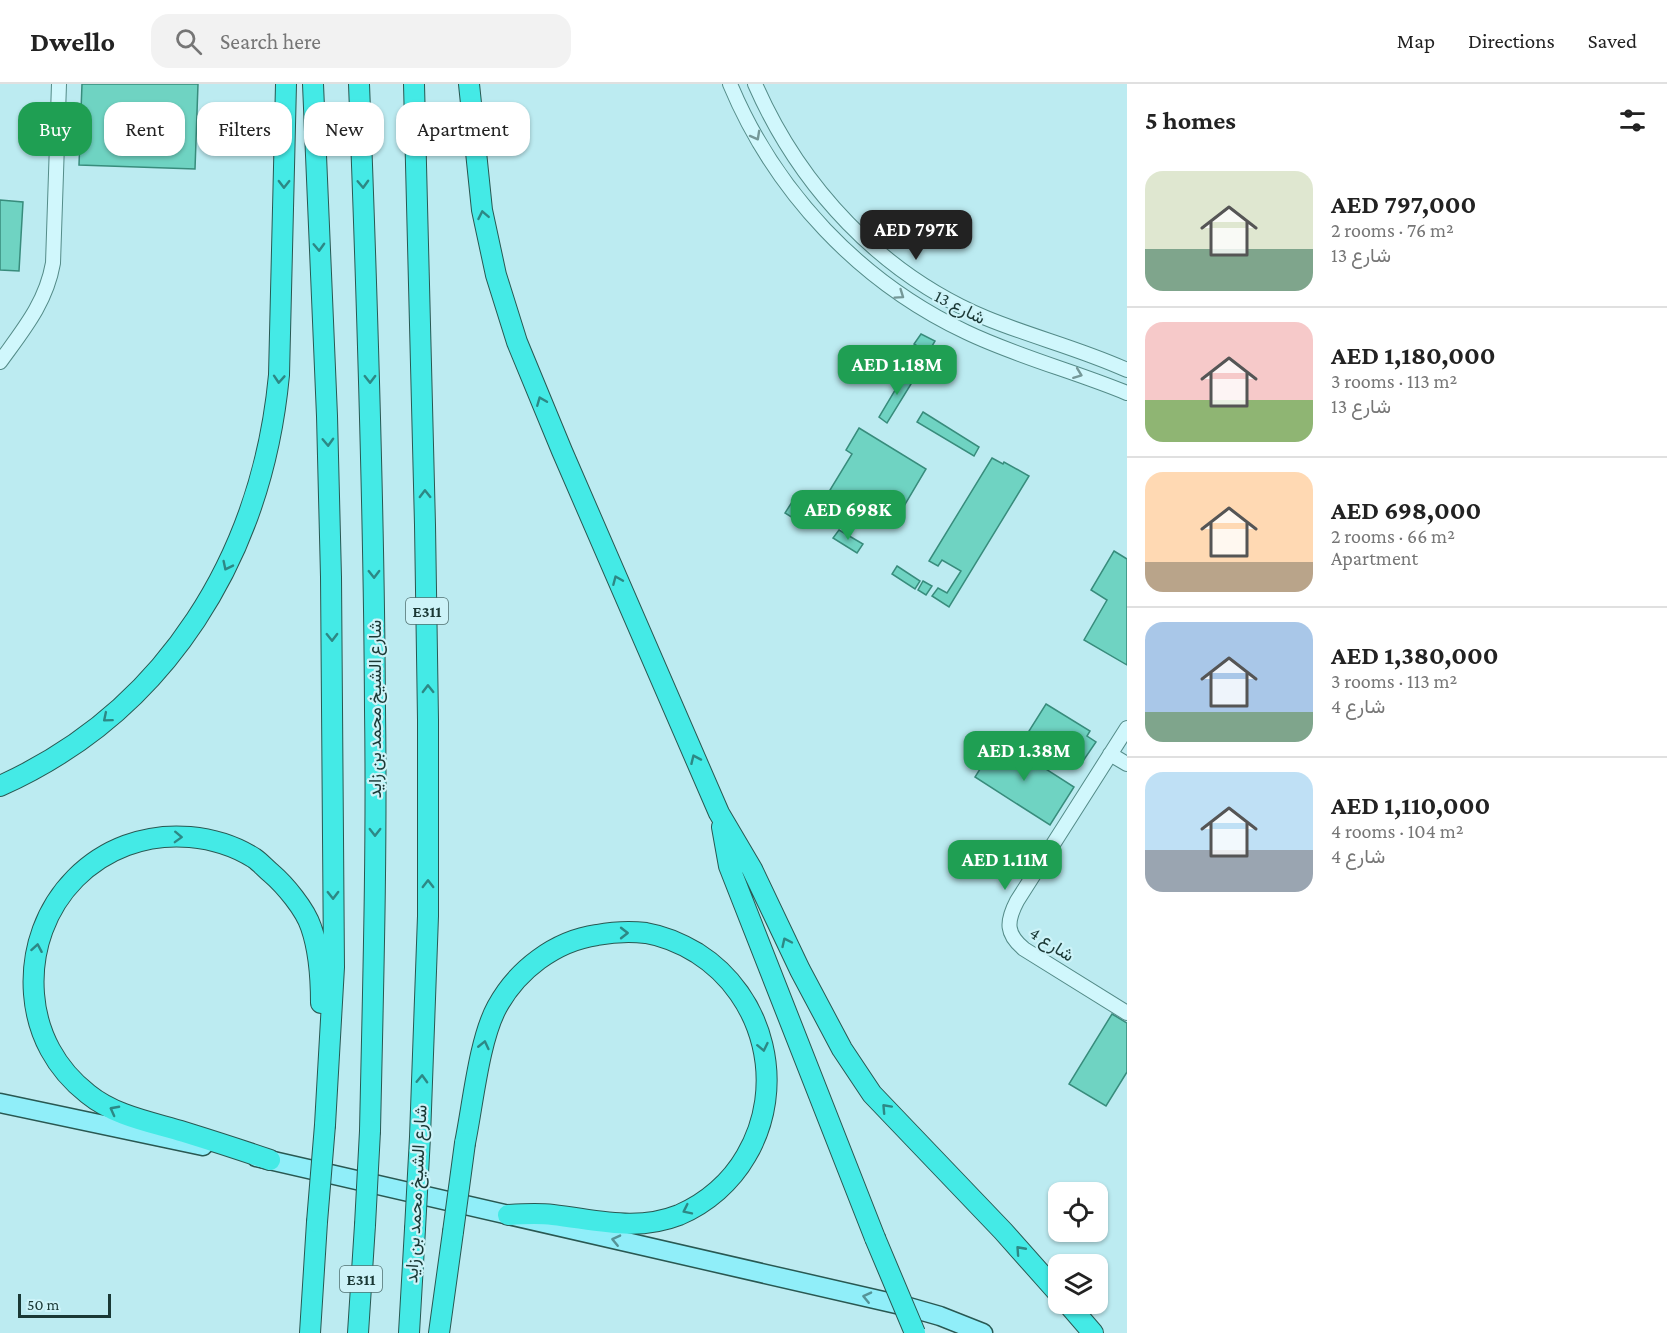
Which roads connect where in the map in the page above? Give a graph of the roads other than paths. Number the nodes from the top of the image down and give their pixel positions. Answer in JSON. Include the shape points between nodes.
{"nodes":[{"id":1,"x":59,"y":84,"type":"edge"},
{"id":2,"x":286,"y":84,"type":"edge"},
{"id":3,"x":313,"y":84,"type":"edge"},
{"id":4,"x":359,"y":84,"type":"edge"},
{"id":5,"x":414,"y":84,"type":"edge"},
{"id":6,"x":469,"y":84,"type":"edge"},
{"id":7,"x":730,"y":84,"type":"edge"},
{"id":8,"x":754,"y":84,"type":"edge"},
{"id":9,"x":0,"y":362,"type":"edge"},
{"id":10,"x":1123,"y":365,"type":"edge"},
{"id":11,"x":1127,"y":393,"type":"edge"},
{"id":12,"x":1127,"y":728,"type":"edge"},
{"id":13,"x":1110,"y":754,"type":"junction"},
{"id":14,"x":1127,"y":764,"type":"edge"},
{"id":15,"x":2,"y":785,"type":"edge"},
{"id":16,"x":719,"y":813,"type":"junction"},
{"id":17,"x":1127,"y":1013,"type":"edge"},
{"id":18,"x":0,"y":1103,"type":"edge"},
{"id":19,"x":327,"y":1103,"type":"junction"},
{"id":20,"x":270,"y":1160,"type":"junction"},
{"id":21,"x":508,"y":1215,"type":"junction"},
{"id":22,"x":1048,"y":1282,"type":"edge"},
{"id":23,"x":1077,"y":1314,"type":"edge"},
{"id":24,"x":310,"y":1333,"type":"edge"},
{"id":25,"x":358,"y":1333,"type":"edge"},
{"id":26,"x":409,"y":1333,"type":"edge"},
{"id":27,"x":439,"y":1333,"type":"edge"},
{"id":28,"x":915,"y":1333,"type":"edge"},
{"id":29,"x":983,"y":1333,"type":"edge"},
{"id":30,"x":1093,"y":1333,"type":"edge"}],
"edges":[{"from":1,"to":9,"type":"street","via":[[50,280],[35,312]]},
{"from":2,"to":15,"type":"highway","one_way":true,"via":[[278,384],[268,454],[244,528],[202,612],[144,684],[80,740]]},
{"from":3,"to":19,"type":"highway","one_way":true,"via":[[331,566],[334,967]]},
{"from":4,"to":25,"type":"highway","name":"شارع الشيخ محمد بن زايد","number":"E311","one_way":true,"bridge":true,"via":[[369,331],[375,904],[370,1131]]},
{"from":26,"to":5,"type":"highway","name":"شارع الشيخ محمد بن زايد","number":"E311","one_way":true,"bridge":true,"via":[[428,916],[425,525]]},
{"from":16,"to":6,"type":"highway","one_way":true,"via":[[517,342],[496,275],[482,210]]},
{"from":7,"to":11,"type":"street","name":"شارع 13","one_way":true,"via":[[761,145],[796,196],[837,242],[881,280],[917,306],[966,332]]},
{"from":8,"to":10,"type":"street","name":"شارع 13","via":[[805,174],[849,225],[884,257],[948,300],[983,317]]},
{"from":12,"to":13,"type":"street","name":"شارع 4"},
{"from":13,"to":14,"type":"street"},
{"from":13,"to":17,"type":"street","name":"شارع 4","via":[[1017,901],[1009,921],[1014,941],[1024,949]]},
{"from":22,"to":16,"type":"highway","one_way":true,"via":[[872,1094],[842,1049],[752,869]]},
{"from":16,"to":28,"type":"highway","bridge":true,"via":[[729,866]]},
{"from":18,"to":20,"type":"main road"},
{"from":20,"to":19,"type":"highway","one_way":true,"via":[[120,1113],[88,1095],[63,1070],[45,1042],[35,1011],[32,975],[38,939],[51,909],[72,880],[100,857],[133,843],[170,836],[212,839],[262,865],[286,887],[311,926],[320,970],[320,1077]]},
{"from":19,"to":24,"type":"highway","bridge":true},
{"from":20,"to":21,"type":"main road"},
{"from":27,"to":21,"type":"highway","one_way":true,"bridge":true,"via":[[465,1143],[483,1047],[506,991],[551,950],[589,936],[646,933],[687,947],[707,960],[725,976],[752,1014],[766,1060],[767,1083],[760,1127],[729,1180],[679,1215],[639,1224],[618,1225],[554,1215]]},
{"from":29,"to":21,"type":"main road","one_way":true,"via":[[905,1306]]},
{"from":23,"to":30,"type":"highway"}]}
